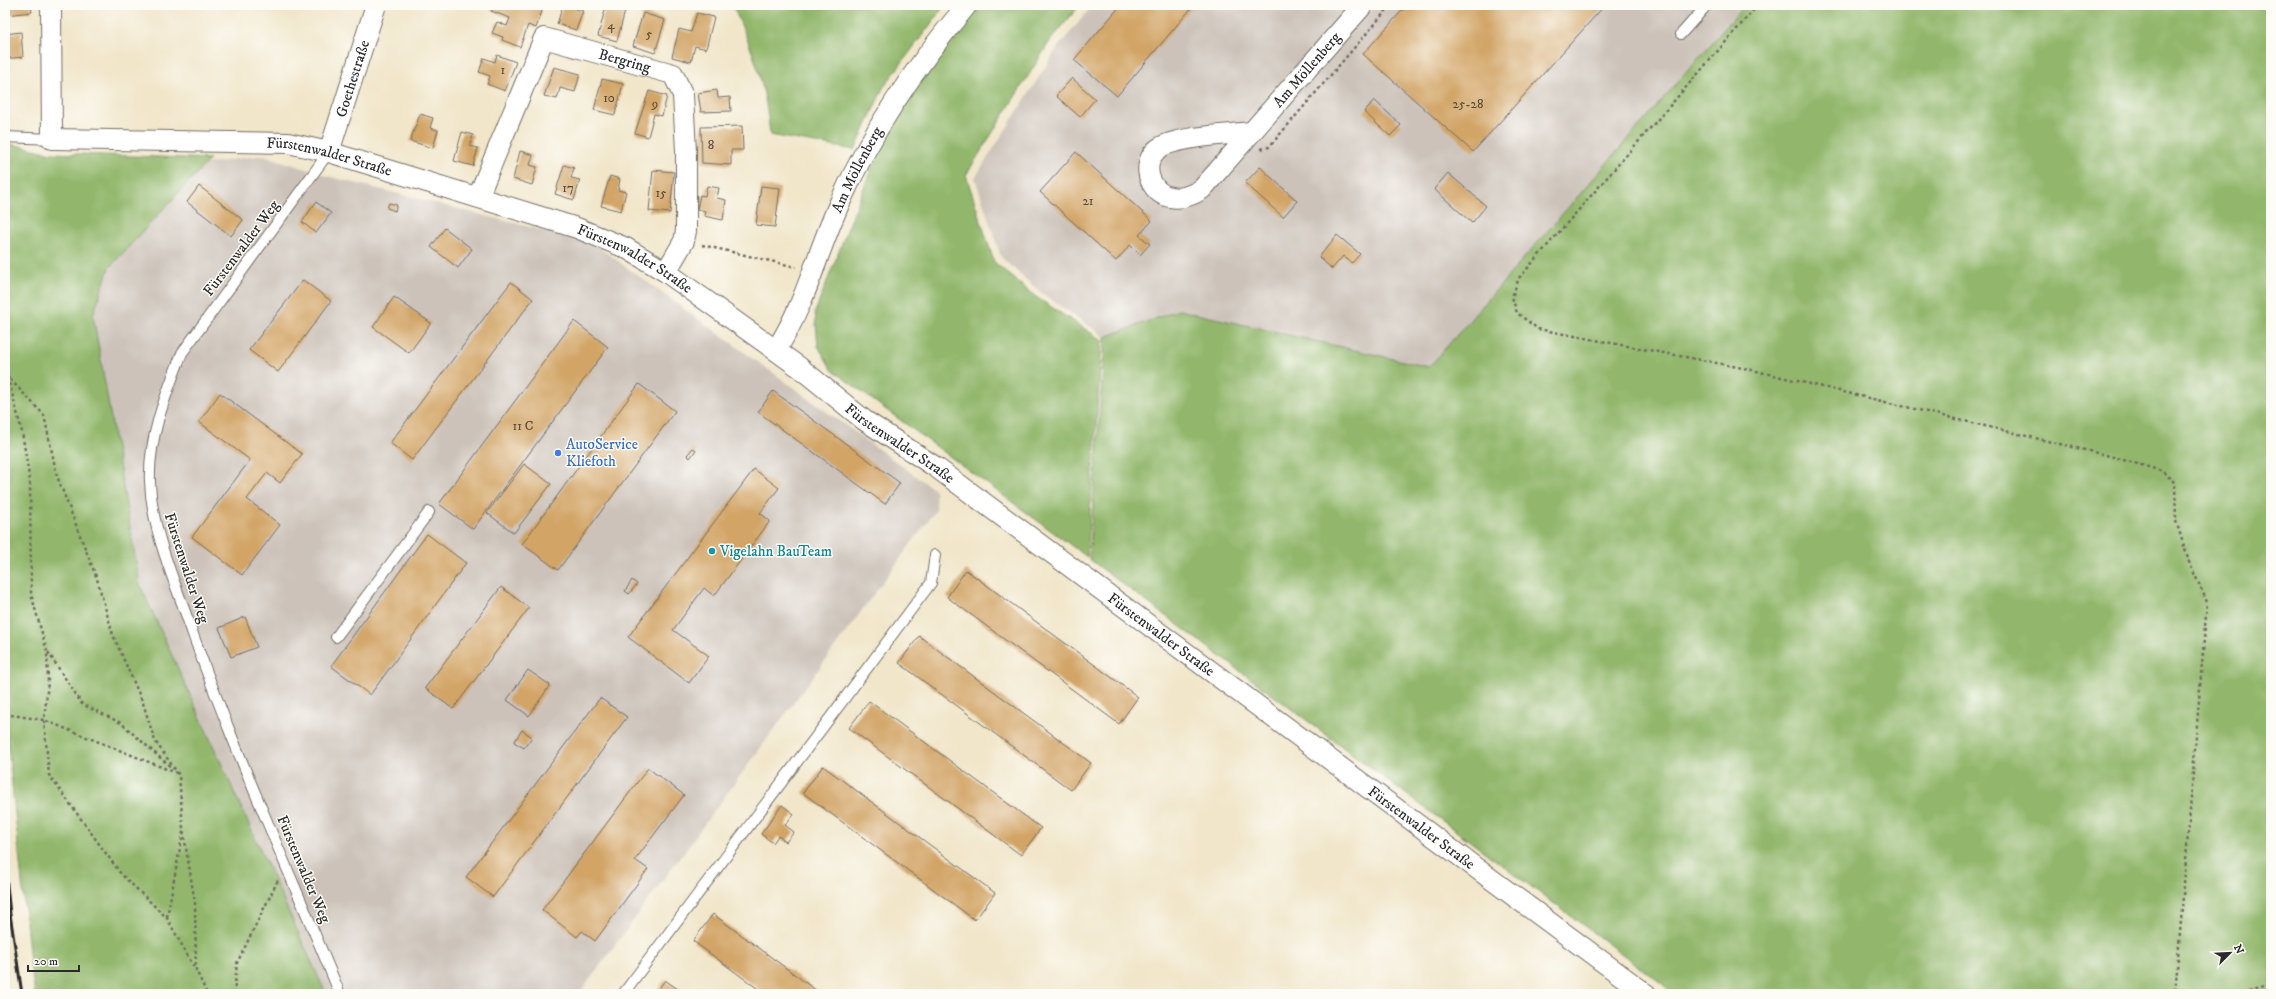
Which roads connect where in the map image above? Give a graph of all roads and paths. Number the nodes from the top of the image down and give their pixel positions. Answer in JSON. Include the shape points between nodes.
{"nodes":[{"id":1,"x":51,"y":5,"type":"edge"},
{"id":2,"x":376,"y":5,"type":"edge"},
{"id":3,"x":967,"y":5,"type":"edge"},
{"id":4,"x":1362,"y":5,"type":"edge"},
{"id":5,"x":1391,"y":5,"type":"edge"},
{"id":6,"x":1707,"y":5,"type":"edge"},
{"id":7,"x":1758,"y":5,"type":"edge"},
{"id":8,"x":1681,"y":34,"type":"dead end"},
{"id":9,"x":1248,"y":135,"type":"junction"},
{"id":10,"x":5,"y":137,"type":"edge"},
{"id":11,"x":52,"y":139,"type":"junction"},
{"id":12,"x":329,"y":152,"type":"junction"},
{"id":13,"x":478,"y":197,"type":"junction"},
{"id":14,"x":684,"y":241,"type":"junction"},
{"id":15,"x":814,"y":271,"type":"junction"},
{"id":16,"x":666,"y":272,"type":"junction"},
{"id":17,"x":776,"y":350,"type":"junction"},
{"id":18,"x":5,"y":369,"type":"edge"},
{"id":19,"x":8,"y":377,"type":"junction"},
{"id":20,"x":429,"y":512,"type":"dead end"},
{"id":21,"x":935,"y":554,"type":"dead end"},
{"id":22,"x":336,"y":637,"type":"dead end"},
{"id":23,"x":47,"y":651,"type":"junction"},
{"id":24,"x":5,"y":714,"type":"edge"},
{"id":25,"x":44,"y":720,"type":"junction"},
{"id":26,"x":179,"y":775,"type":"junction"},
{"id":27,"x":184,"y":829,"type":"junction"},
{"id":28,"x":286,"y":864,"type":"junction"},
{"id":29,"x":167,"y":918,"type":"junction"},
{"id":30,"x":196,"y":970,"type":"junction"},
{"id":31,"x":2271,"y":985,"type":"edge"},
{"id":32,"x":207,"y":994,"type":"edge"},
{"id":33,"x":234,"y":994,"type":"edge"},
{"id":34,"x":340,"y":994,"type":"edge"},
{"id":35,"x":623,"y":994,"type":"edge"},
{"id":36,"x":1646,"y":994,"type":"edge"},
{"id":37,"x":2175,"y":994,"type":"edge"},
{"id":38,"x":2236,"y":994,"type":"edge"}],
"edges":[{"from":1,"to":11,"type":"street"},
{"from":2,"to":12,"type":"street","name":"Goethestraße"},
{"from":3,"to":15,"type":"street","name":"Am Möllenberg","via":[[943,33],[900,93],[869,142],[840,202]]},
{"from":4,"to":9,"type":"street","name":"Am Möllenberg"},
{"from":5,"to":9,"type":"path","via":[[1269,148],[1260,149]]},
{"from":6,"to":8,"type":"lane"},
{"from":7,"to":37,"type":"path","via":[[1519,278],[1512,297],[1518,312],[1538,329],[1748,369],[2162,471],[2175,483],[2176,521],[2189,562],[2207,602]]},
{"from":9,"to":9,"type":"street","name":"Am Möllenberg","via":[[1202,189],[1191,196],[1168,197],[1157,190],[1149,180],[1148,166],[1153,154],[1163,145],[1176,141]]},
{"from":10,"to":11,"type":"lane"},
{"from":11,"to":12,"type":"street","name":"Fürstenwalder Straße","via":[[288,143]]},
{"from":12,"to":13,"type":"street","name":"Fürstenwalder Straße"},
{"from":12,"to":28,"type":"lane","name":"Fürstenwalder Weg","via":[[182,353],[165,400],[152,445],[150,463],[151,499],[157,534],[203,665]]},
{"from":13,"to":14,"type":"street","name":"Bergring","via":[[544,38],[673,74],[683,95],[686,151]]},
{"from":13,"to":16,"type":"street","name":"Fürstenwalder Straße","via":[[577,228],[626,248]]},
{"from":14,"to":15,"type":"path"},
{"from":14,"to":16,"type":"street","name":"Bergring"},
{"from":15,"to":17,"type":"street","name":"Am Möllenberg","via":[[792,325]]},
{"from":16,"to":17,"type":"street","name":"Fürstenwalder Straße"},
{"from":17,"to":36,"type":"street","name":"Fürstenwalder Straße","via":[[852,411],[937,468]]},
{"from":18,"to":19,"type":"path"},
{"from":19,"to":23,"type":"path","via":[[22,432],[30,482],[31,594]]},
{"from":19,"to":26,"type":"path","via":[[44,415],[57,476],[96,579],[113,635],[143,703],[155,741]]},
{"from":20,"to":22,"type":"lane"},
{"from":21,"to":35,"type":"lane","via":[[931,583]]},
{"from":23,"to":25,"type":"path","via":[[48,682]]},
{"from":23,"to":26,"type":"path","via":[[82,704],[121,723]]},
{"from":24,"to":25,"type":"path"},
{"from":25,"to":26,"type":"path"},
{"from":25,"to":29,"type":"path","via":[[49,775],[121,874]]},
{"from":26,"to":27,"type":"path"},
{"from":27,"to":29,"type":"path"},
{"from":27,"to":30,"type":"path","via":[[195,903]]},
{"from":28,"to":33,"type":"path","via":[[237,963]]},
{"from":28,"to":34,"type":"lane","name":"Fürstenwalder Weg"},
{"from":29,"to":30,"type":"path"},
{"from":30,"to":32,"type":"path"},
{"from":31,"to":38,"type":"path"}]}
